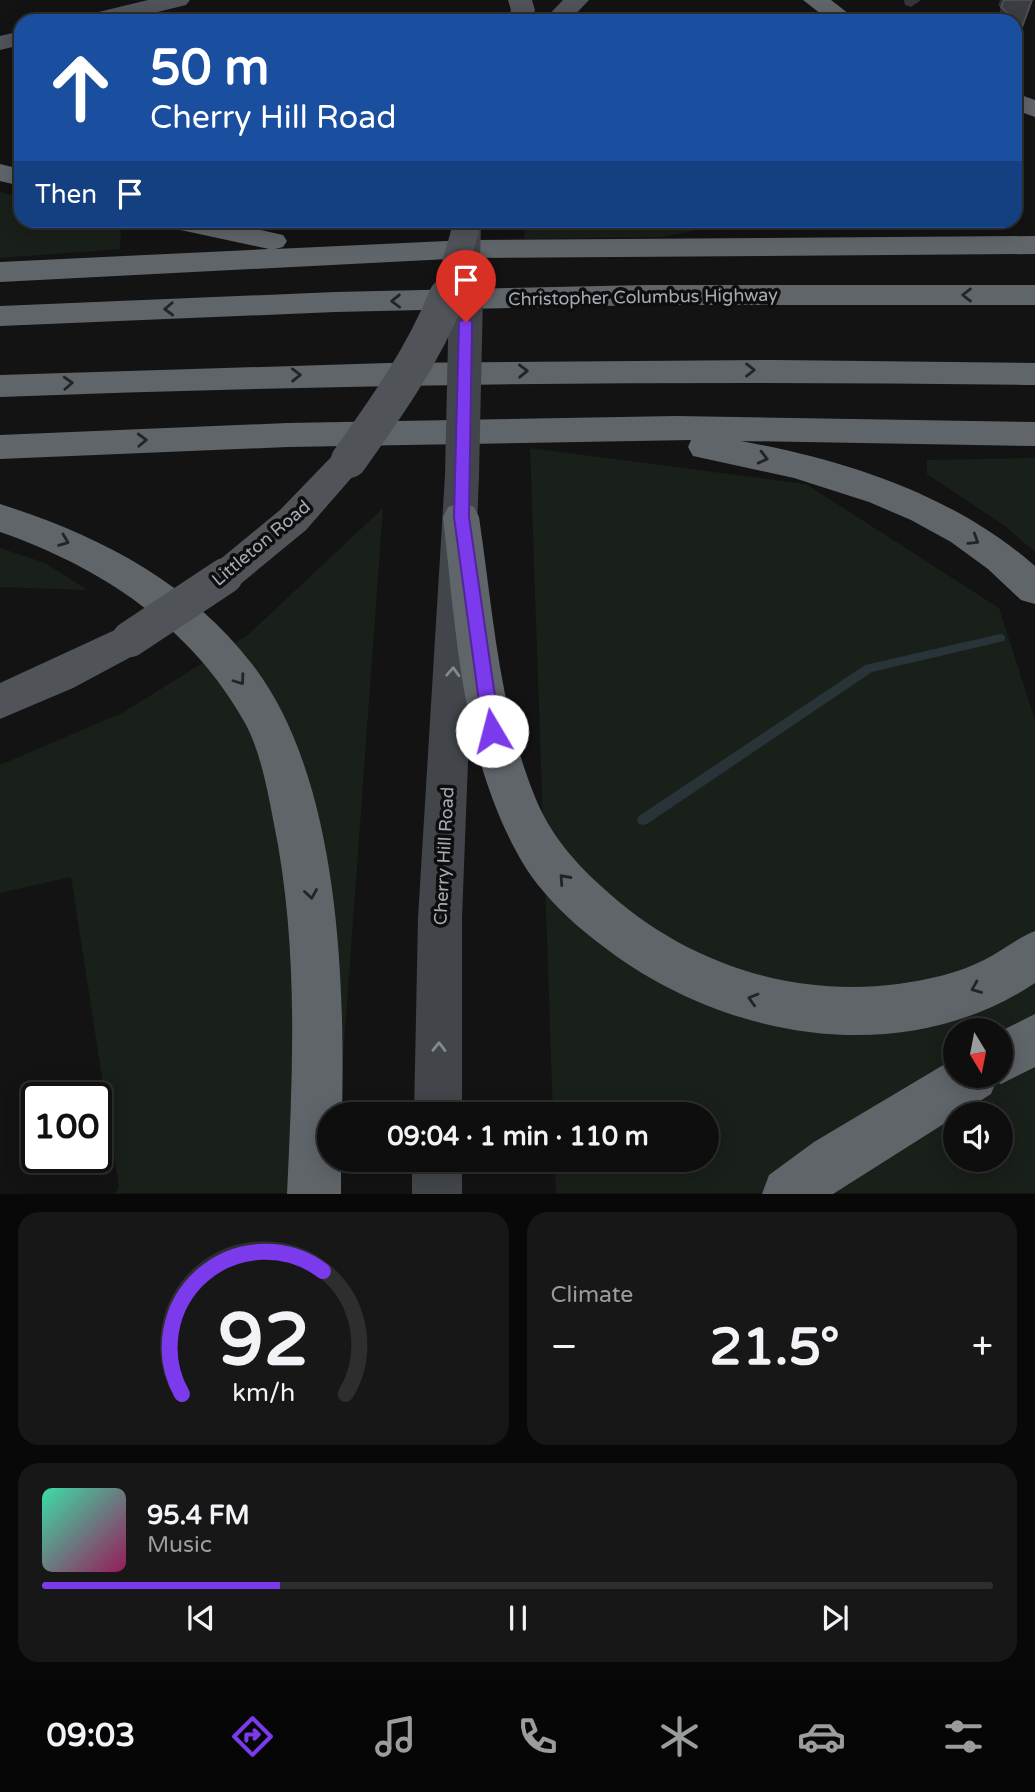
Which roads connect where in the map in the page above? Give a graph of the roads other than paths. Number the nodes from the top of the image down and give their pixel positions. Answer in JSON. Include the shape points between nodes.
{"nodes":[{"id":1,"x":141,"y":0,"type":"edge"},
{"id":2,"x":178,"y":0,"type":"edge"},
{"id":3,"x":576,"y":0,"type":"edge"},
{"id":4,"x":815,"y":0,"type":"edge"},
{"id":5,"x":111,"y":14,"type":"edge"},
{"id":6,"x":120,"y":14,"type":"edge"},
{"id":7,"x":562,"y":14,"type":"edge"},
{"id":8,"x":836,"y":14,"type":"edge"},
{"id":9,"x":207,"y":228,"type":"edge"},
{"id":10,"x":466,"y":228,"type":"edge"},
{"id":11,"x":468,"y":228,"type":"edge"},
{"id":12,"x":792,"y":228,"type":"edge"},
{"id":13,"x":1035,"y":245,"type":"edge"},
{"id":14,"x":610,"y":247,"type":"junction"},
{"id":15,"x":375,"y":253,"type":"junction"},
{"id":16,"x":0,"y":272,"type":"edge"},
{"id":17,"x":1035,"y":295,"type":"edge"},
{"id":18,"x":0,"y":316,"type":"edge"},
{"id":19,"x":1035,"y":374,"type":"edge"},
{"id":20,"x":0,"y":386,"type":"edge"},
{"id":21,"x":525,"y":430,"type":"junction"},
{"id":22,"x":1035,"y":433,"type":"edge"},
{"id":23,"x":0,"y":447,"type":"edge"},
{"id":24,"x":462,"y":496,"type":"junction"},
{"id":25,"x":0,"y":518,"type":"edge"},
{"id":26,"x":1035,"y":589,"type":"edge"},
{"id":27,"x":0,"y":702,"type":"edge"},
{"id":28,"x":1035,"y":954,"type":"edge"},
{"id":29,"x":1035,"y":1039,"type":"edge"},
{"id":30,"x":1013,"y":1052,"type":"edge"},
{"id":31,"x":953,"y":1088,"type":"edge"},
{"id":32,"x":438,"y":1102,"type":"edge"},
{"id":33,"x":438,"y":1172,"type":"edge"},
{"id":34,"x":314,"y":1194,"type":"edge"},
{"id":35,"x":437,"y":1194,"type":"edge"},
{"id":36,"x":788,"y":1194,"type":"edge"}],
"edges":[{"from":1,"to":5,"type":"main road"},
{"from":2,"to":6,"type":"main road"},
{"from":3,"to":7,"type":"main road"},
{"from":4,"to":8,"type":"highway"},
{"from":9,"to":15,"type":"highway","via":[[265,241]]},
{"from":10,"to":27,"type":"main road","name":"Littleton Road","bridge":true,"via":[[450,288],[393,400],[349,460],[293,520],[225,576],[130,639]]},
{"from":11,"to":24,"type":"main road","name":"Cherry Hill Road","bridge":true},
{"from":12,"to":14,"type":"highway","via":[[752,236]]},
{"from":13,"to":14,"type":"highway"},
{"from":14,"to":15,"type":"highway"},
{"from":15,"to":16,"type":"highway"},
{"from":17,"to":18,"type":"highway","name":"Christopher Columbus Highway","one_way":true,"via":[[647,295]]},
{"from":20,"to":19,"type":"highway","one_way":true,"via":[[534,370]]},
{"from":21,"to":22,"type":"highway"},
{"from":23,"to":21,"type":"highway","one_way":true},
{"from":21,"to":26,"type":"highway","one_way":true,"via":[[675,442],[747,454],[861,485],[923,511],[982,544]]},
{"from":28,"to":24,"type":"highway","one_way":true,"via":[[979,988],[927,1003],[870,1011],[812,1012],[754,1001],[705,983],[625,937],[584,902],[551,865],[512,796],[492,731]]},
{"from":32,"to":24,"type":"main road","name":"Cherry Hill Road","one_way":true,"via":[[440,918]]},
{"from":25,"to":34,"type":"highway","one_way":true,"via":[[89,552],[159,596],[202,634],[241,680],[262,714],[283,766],[314,915],[319,1006]]},
{"from":29,"to":30,"type":"highway"},
{"from":31,"to":36,"type":"highway"},
{"from":33,"to":35,"type":"main road"}]}
